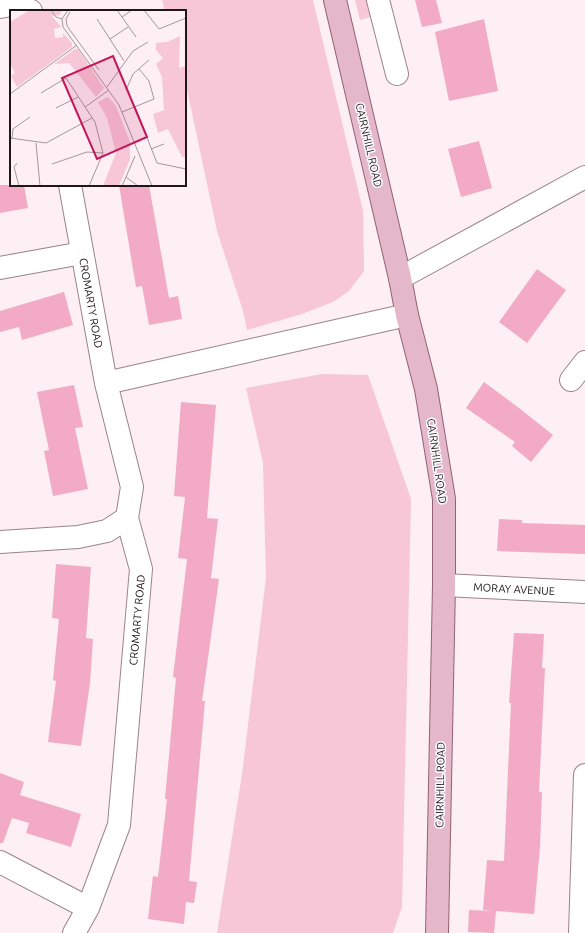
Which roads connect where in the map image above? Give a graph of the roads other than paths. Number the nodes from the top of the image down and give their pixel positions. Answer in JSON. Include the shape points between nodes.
{"nodes":[{"id":1,"x":335,"y":0,"type":"edge"},
{"id":2,"x":378,"y":0,"type":"edge"},
{"id":3,"x":0,"y":7,"type":"edge"},
{"id":4,"x":29,"y":10,"type":"edge"},
{"id":5,"x":397,"y":74,"type":"dead end"},
{"id":6,"x":585,"y":177,"type":"edge"},
{"id":7,"x":70,"y":186,"type":"edge"},
{"id":8,"x":82,"y":253,"type":"junction"},
{"id":9,"x":0,"y":268,"type":"edge"},
{"id":10,"x":400,"y":278,"type":"junction"},
{"id":11,"x":407,"y":315,"type":"junction"},
{"id":12,"x":585,"y":362,"type":"edge"},
{"id":13,"x":571,"y":380,"type":"dead end"},
{"id":14,"x":106,"y":383,"type":"junction"},
{"id":15,"x":127,"y":518,"type":"junction"},
{"id":16,"x":0,"y":542,"type":"edge"},
{"id":17,"x":444,"y":585,"type":"junction"},
{"id":18,"x":585,"y":592,"type":"edge"},
{"id":19,"x":585,"y":775,"type":"edge"},
{"id":20,"x":0,"y":862,"type":"edge"},
{"id":21,"x":88,"y":908,"type":"junction"},
{"id":22,"x":74,"y":933,"type":"edge"},
{"id":23,"x":437,"y":933,"type":"edge"},
{"id":24,"x":580,"y":933,"type":"edge"}],
"edges":[{"from":1,"to":10,"type":"main road","name":"CAIRNHILL ROAD"},
{"from":2,"to":5,"type":"street"},
{"from":3,"to":4,"type":"street","via":[[18,4]]},
{"from":6,"to":10,"type":"street"},
{"from":7,"to":8,"type":"street","name":"CROMARTY ROAD"},
{"from":8,"to":9,"type":"street"},
{"from":8,"to":14,"type":"street","name":"CROMARTY ROAD"},
{"from":10,"to":11,"type":"main road","name":"CAIRNHILL ROAD"},
{"from":11,"to":14,"type":"street"},
{"from":11,"to":17,"type":"main road","name":"CAIRNHILL ROAD","via":[[426,389],[444,499]]},
{"from":12,"to":13,"type":"street"},
{"from":14,"to":15,"type":"street","name":"CROMARTY ROAD","via":[[132,487]]},
{"from":15,"to":16,"type":"street","via":[[107,531],[78,537]]},
{"from":15,"to":21,"type":"street","name":"CROMARTY ROAD","via":[[141,569],[120,825]]},
{"from":17,"to":18,"type":"street","name":"MORAY AVENUE"},
{"from":17,"to":23,"type":"main road","name":"CAIRNHILL ROAD"},
{"from":19,"to":24,"type":"street"},
{"from":20,"to":21,"type":"street"},
{"from":21,"to":22,"type":"street","name":"CROMARTY ROAD"}]}
